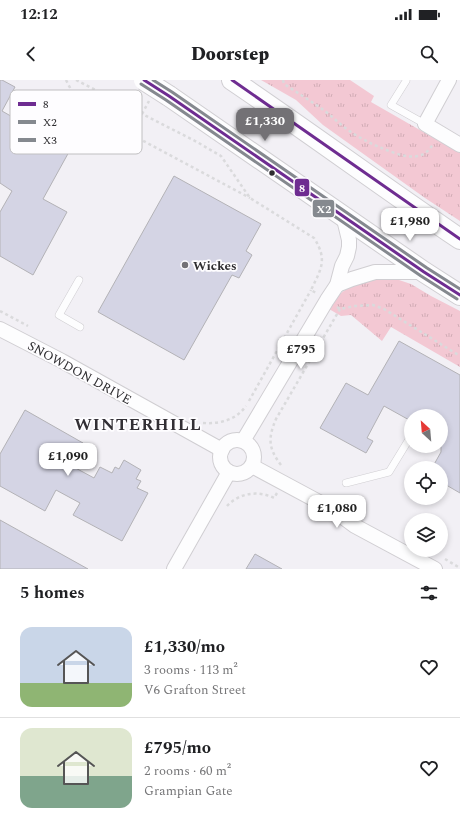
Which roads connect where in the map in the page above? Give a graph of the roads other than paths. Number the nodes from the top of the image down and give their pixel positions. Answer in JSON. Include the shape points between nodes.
{"nodes":[{"id":1,"x":144,"y":80,"type":"edge"},
{"id":2,"x":232,"y":80,"type":"edge"},
{"id":3,"x":449,"y":80,"type":"edge"},
{"id":4,"x":406,"y":81,"type":"edge"},
{"id":5,"x":424,"y":124,"type":"junction"},
{"id":6,"x":460,"y":145,"type":"edge"},
{"id":7,"x":343,"y":215,"type":"junction"},
{"id":8,"x":460,"y":239,"type":"edge"},
{"id":9,"x":424,"y":272,"type":"junction"},
{"id":10,"x":79,"y":280,"type":"dead end"},
{"id":11,"x":337,"y":285,"type":"junction"},
{"id":12,"x":460,"y":295,"type":"edge"},
{"id":13,"x":80,"y":327,"type":"dead end"},
{"id":14,"x":0,"y":329,"type":"edge"},
{"id":15,"x":242,"y":441,"type":"junction"},
{"id":16,"x":404,"y":447,"type":"edge"},
{"id":17,"x":222,"y":450,"type":"junction"},
{"id":18,"x":252,"y":466,"type":"junction"},
{"id":19,"x":229,"y":472,"type":"junction"},
{"id":20,"x":346,"y":483,"type":"dead end"},
{"id":21,"x":174,"y":569,"type":"edge"},
{"id":22,"x":435,"y":569,"type":"edge"}],
"edges":[{"from":1,"to":7,"type":"street","bridge":true},
{"from":2,"to":8,"type":"street"},
{"from":3,"to":5,"type":"street"},
{"from":4,"to":5,"type":"lane","via":[[391,106]]},
{"from":5,"to":6,"type":"street"},
{"from":7,"to":9,"type":"street"},
{"from":7,"to":11,"type":"street","via":[[349,247]]},
{"from":9,"to":11,"type":"street","via":[[375,272]]},
{"from":9,"to":12,"type":"street"},
{"from":10,"to":13,"type":"lane","via":[[59,315]]},
{"from":11,"to":15,"type":"street"},
{"from":14,"to":17,"type":"street","name":"SNOWDON DRIVE"},
{"from":15,"to":17,"type":"street","via":[[227,444]]},
{"from":15,"to":18,"type":"street","via":[[248,444],[254,453]]},
{"from":16,"to":20,"type":"lane","via":[[389,472]]},
{"from":17,"to":19,"type":"street","via":[[220,460]]},
{"from":18,"to":19,"type":"street","via":[[240,474]]},
{"from":18,"to":22,"type":"street"},
{"from":19,"to":21,"type":"street"}]}
